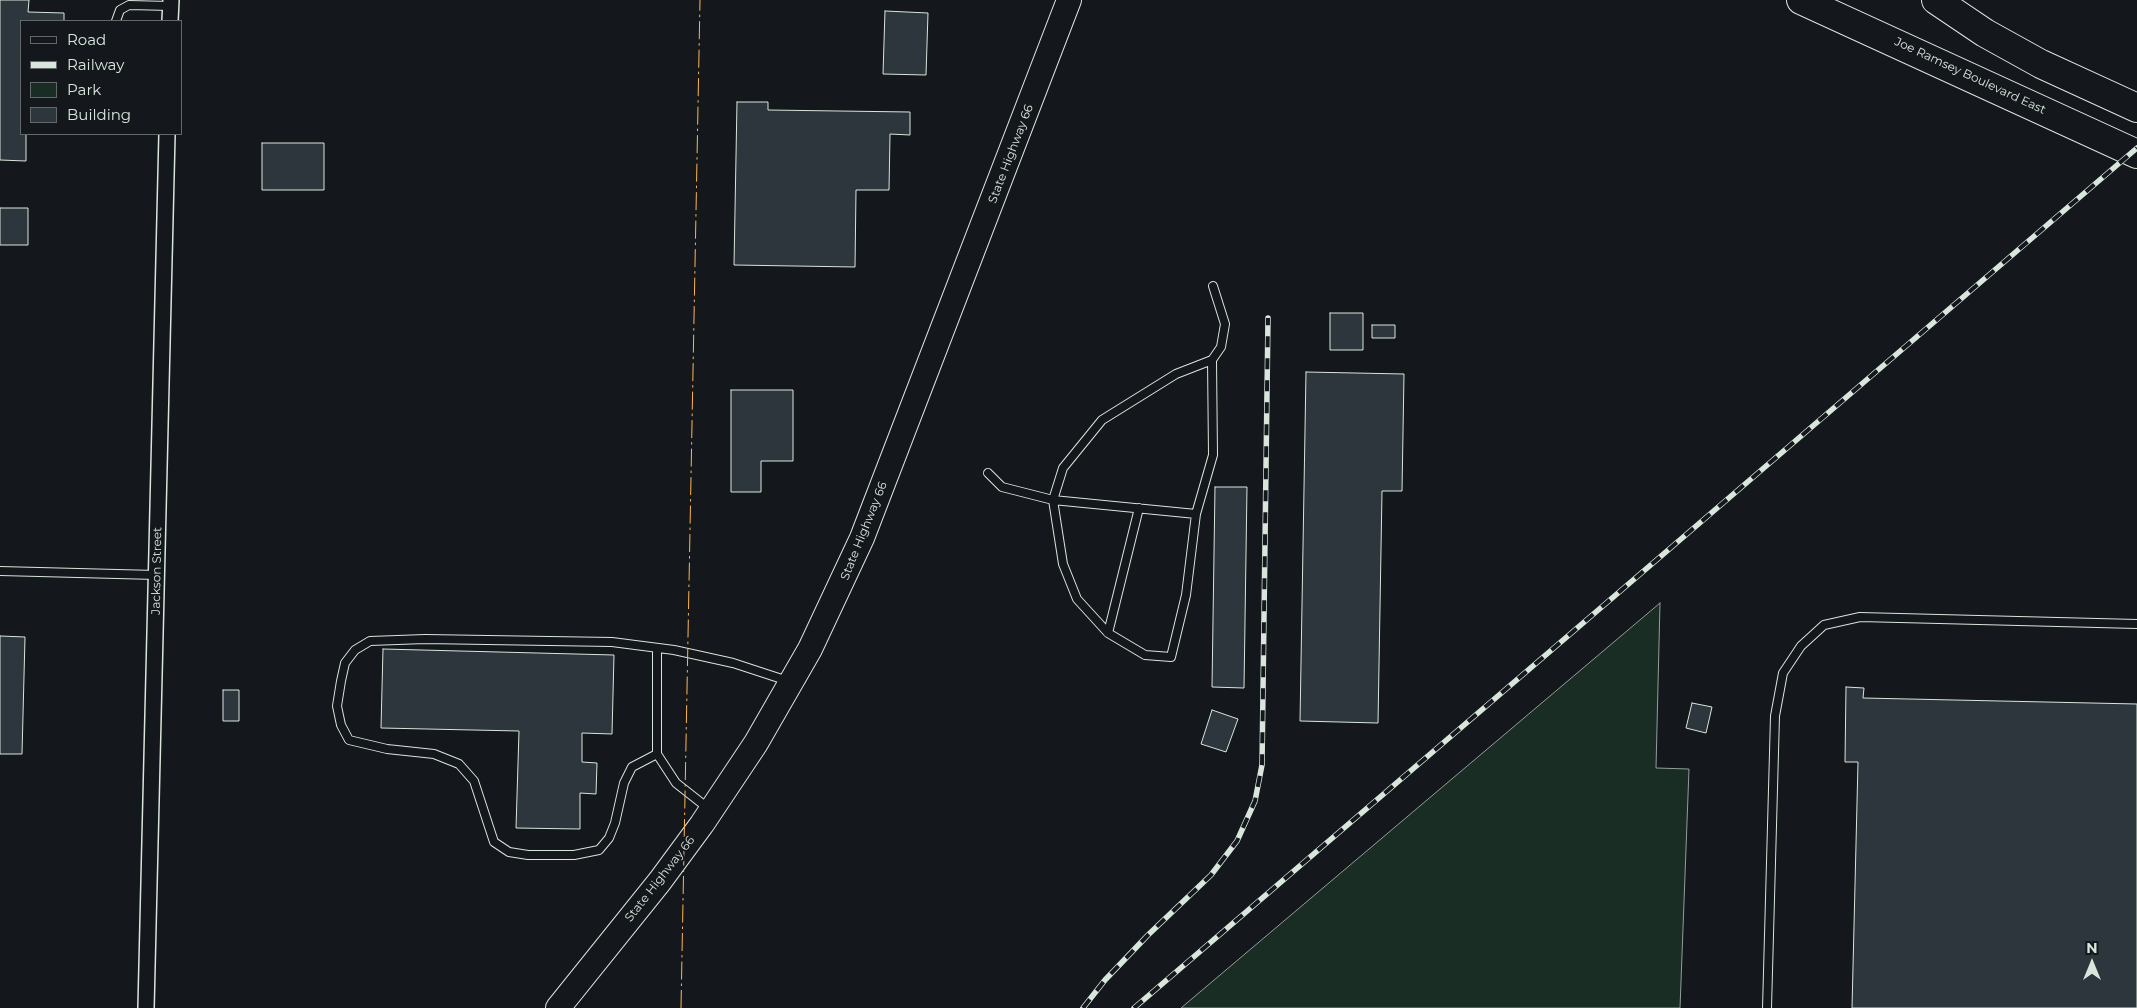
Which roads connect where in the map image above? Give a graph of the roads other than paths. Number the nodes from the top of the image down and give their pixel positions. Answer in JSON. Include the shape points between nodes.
{"nodes":[{"id":1,"x":1069,"y":0,"type":"edge"},
{"id":2,"x":1801,"y":0,"type":"edge"},
{"id":3,"x":1936,"y":0,"type":"edge"},
{"id":4,"x":170,"y":9,"type":"edge"},
{"id":5,"x":116,"y":20,"type":"edge"},
{"id":6,"x":2137,"y":108,"type":"edge"},
{"id":7,"x":167,"y":135,"type":"edge"},
{"id":8,"x":2137,"y":154,"type":"edge"},
{"id":9,"x":1213,"y":286,"type":"dead end"},
{"id":10,"x":1212,"y":360,"type":"junction"},
{"id":11,"x":988,"y":474,"type":"dead end"},
{"id":12,"x":1053,"y":500,"type":"junction"},
{"id":13,"x":1139,"y":508,"type":"junction"},
{"id":14,"x":1196,"y":514,"type":"junction"},
{"id":15,"x":0,"y":571,"type":"edge"},
{"id":16,"x":156,"y":575,"type":"junction"},
{"id":17,"x":2137,"y":624,"type":"edge"},
{"id":18,"x":1108,"y":633,"type":"junction"},
{"id":19,"x":657,"y":648,"type":"junction"},
{"id":20,"x":792,"y":682,"type":"junction"},
{"id":21,"x":657,"y":754,"type":"junction"},
{"id":22,"x":711,"y":811,"type":"junction"},
{"id":23,"x":146,"y":1008,"type":"edge"},
{"id":24,"x":558,"y":1008,"type":"edge"},
{"id":25,"x":1767,"y":1008,"type":"edge"}],
"edges":[{"from":1,"to":20,"type":"main road","name":"State Highway 66","via":[[862,538]]},
{"from":2,"to":8,"type":"highway","name":"Joe Ramsey Boulevard East"},
{"from":3,"to":6,"type":"highway","via":[[2041,64]]},
{"from":4,"to":5,"type":"lane","via":[[129,5],[120,10]]},
{"from":7,"to":16,"type":"street","name":"Jackson Street"},
{"from":9,"to":10,"type":"lane","via":[[1225,324],[1221,347]]},
{"from":10,"to":12,"type":"lane","via":[[1176,374],[1102,420],[1063,468]]},
{"from":10,"to":14,"type":"lane","via":[[1213,455]]},
{"from":11,"to":12,"type":"lane","via":[[1002,487]]},
{"from":12,"to":13,"type":"lane"},
{"from":12,"to":18,"type":"lane","via":[[1063,564],[1077,599]]},
{"from":13,"to":14,"type":"lane"},
{"from":13,"to":18,"type":"lane"},
{"from":14,"to":18,"type":"lane","via":[[1186,596],[1171,658],[1145,655]]},
{"from":15,"to":16,"type":"lane"},
{"from":16,"to":23,"type":"street","name":"Jackson Street"},
{"from":17,"to":25,"type":"lane","via":[[1860,617],[1824,625],[1801,646],[1783,673],[1775,716]]},
{"from":19,"to":20,"type":"lane","via":[[733,663]]},
{"from":19,"to":21,"type":"lane"},
{"from":19,"to":21,"type":"lane","via":[[612,642],[425,639],[370,642],[355,650],[345,663],[337,706],[340,725],[349,740],[387,749],[434,754],[459,764],[474,781],[494,842],[509,852],[528,855],[574,855],[599,850],[616,823],[624,783],[632,767]]},
{"from":20,"to":22,"type":"main road","name":"State Highway 66"},
{"from":21,"to":22,"type":"lane","via":[[676,783]]},
{"from":22,"to":24,"type":"main road","name":"State Highway 66","via":[[660,881]]}]}
